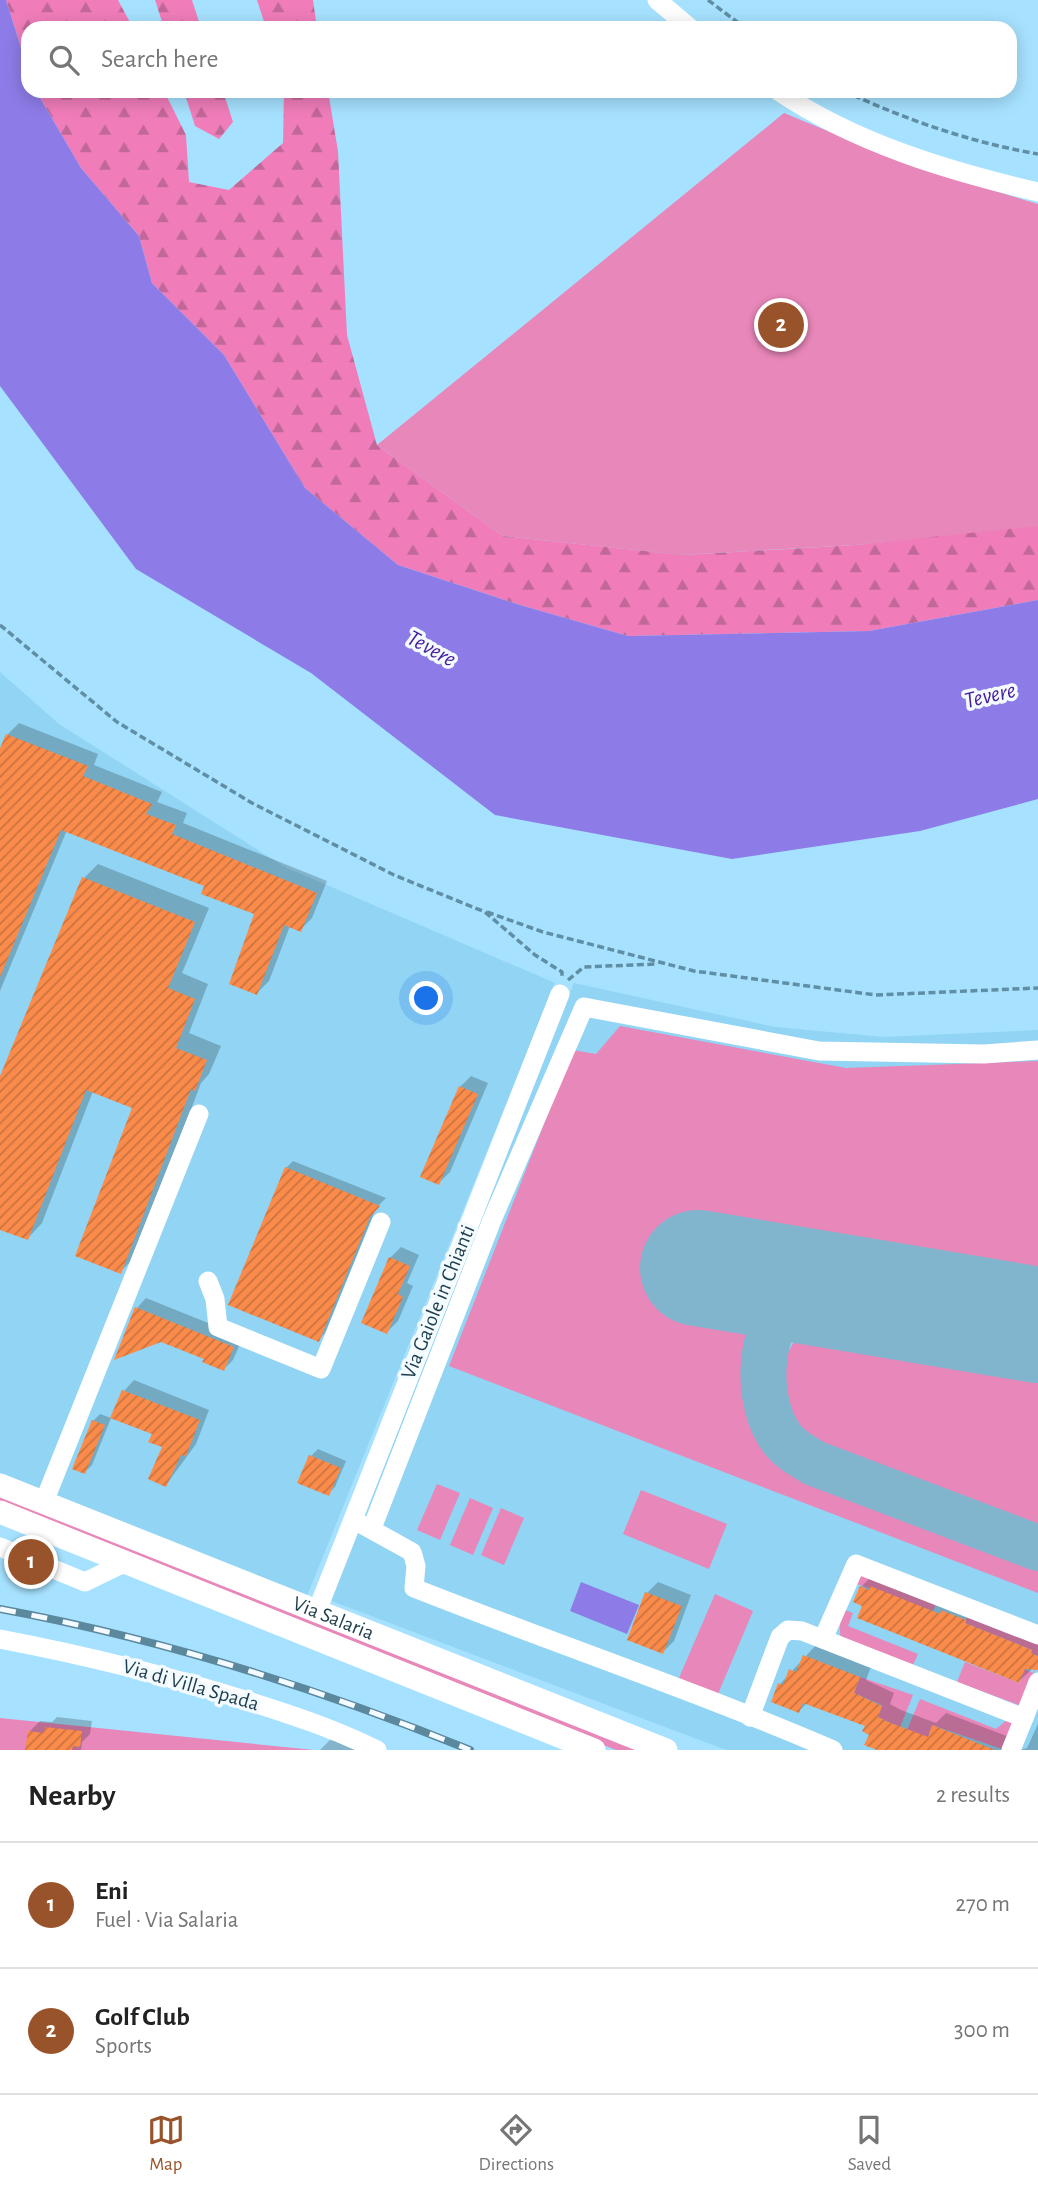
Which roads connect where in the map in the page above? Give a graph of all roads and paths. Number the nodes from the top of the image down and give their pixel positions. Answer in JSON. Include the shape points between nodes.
{"nodes":[{"id":1,"x":657,"y":0,"type":"edge"},
{"id":2,"x":708,"y":0,"type":"edge"},
{"id":3,"x":682,"y":21,"type":"edge"},
{"id":4,"x":736,"y":21,"type":"edge"},
{"id":5,"x":789,"y":98,"type":"edge"},
{"id":6,"x":860,"y":98,"type":"edge"},
{"id":7,"x":1038,"y":154,"type":"edge"},
{"id":8,"x":1038,"y":192,"type":"edge"},
{"id":9,"x":0,"y":625,"type":"edge"},
{"id":10,"x":485,"y":912,"type":"junction"},
{"id":11,"x":664,"y":964,"type":"junction"},
{"id":12,"x":1038,"y":988,"type":"edge"},
{"id":13,"x":560,"y":994,"type":"junction"},
{"id":14,"x":1038,"y":1050,"type":"edge"},
{"id":15,"x":199,"y":1114,"type":"dead end"},
{"id":16,"x":380,"y":1222,"type":"dead end"},
{"id":17,"x":208,"y":1281,"type":"dead end"},
{"id":18,"x":0,"y":1485,"type":"edge"},
{"id":19,"x":44,"y":1502,"type":"junction"},
{"id":20,"x":0,"y":1512,"type":"edge"},
{"id":21,"x":352,"y":1520,"type":"junction"},
{"id":22,"x":372,"y":1528,"type":"junction"},
{"id":23,"x":0,"y":1547,"type":"edge"},
{"id":24,"x":127,"y":1562,"type":"junction"},
{"id":25,"x":317,"y":1611,"type":"junction"},
{"id":26,"x":1038,"y":1635,"type":"edge"},
{"id":27,"x":0,"y":1639,"type":"edge"},
{"id":28,"x":823,"y":1639,"type":"junction"},
{"id":29,"x":1038,"y":1682,"type":"edge"},
{"id":30,"x":750,"y":1717,"type":"junction"},
{"id":31,"x":1024,"y":1718,"type":"junction"},
{"id":32,"x":377,"y":1750,"type":"edge"},
{"id":33,"x":594,"y":1750,"type":"edge"},
{"id":34,"x":666,"y":1750,"type":"edge"},
{"id":35,"x":833,"y":1750,"type":"edge"},
{"id":36,"x":1011,"y":1750,"type":"edge"}],
"edges":[{"from":1,"to":3,"type":"street"},
{"from":2,"to":4,"type":"path"},
{"from":5,"to":8,"type":"street","via":[[813,114],[895,150]]},
{"from":6,"to":7,"type":"path","via":[[930,128]]},
{"from":9,"to":10,"type":"path","via":[[117,722],[241,797],[394,875]]},
{"from":10,"to":11,"type":"path"},
{"from":10,"to":13,"type":"path","via":[[562,972]]},
{"from":11,"to":12,"type":"path","via":[[876,995]]},
{"from":11,"to":13,"type":"path","via":[[584,967],[570,976]]},
{"from":13,"to":21,"type":"street","name":"Via Gaiole in Chianti"},
{"from":14,"to":22,"type":"street","via":[[985,1054],[820,1051],[584,1007],[492,1220]]},
{"from":15,"to":19,"type":"street"},
{"from":16,"to":17,"type":"street","via":[[321,1369],[218,1327]]},
{"from":18,"to":19,"type":"main road","name":"Via Salaria"},
{"from":19,"to":25,"type":"main road","name":"Via Salaria"},
{"from":20,"to":24,"type":"main road","name":"Via Salaria"},
{"from":21,"to":22,"type":"street"},
{"from":21,"to":25,"type":"street","name":"Via Gaiole in Chianti"},
{"from":22,"to":30,"type":"street","via":[[412,1552],[414,1588]]},
{"from":23,"to":24,"type":"street","via":[[85,1582]]},
{"from":24,"to":33,"type":"main road","name":"Via Salaria"},
{"from":25,"to":34,"type":"main road","name":"Via Salaria"},
{"from":26,"to":28,"type":"street","via":[[856,1564]]},
{"from":27,"to":32,"type":"street","name":"Via di Villa Spada","via":[[186,1681],[322,1725]]},
{"from":28,"to":30,"type":"street","via":[[789,1630],[780,1637]]},
{"from":28,"to":31,"type":"street"},
{"from":29,"to":31,"type":"street"},
{"from":30,"to":35,"type":"street"},
{"from":31,"to":36,"type":"street"}]}
